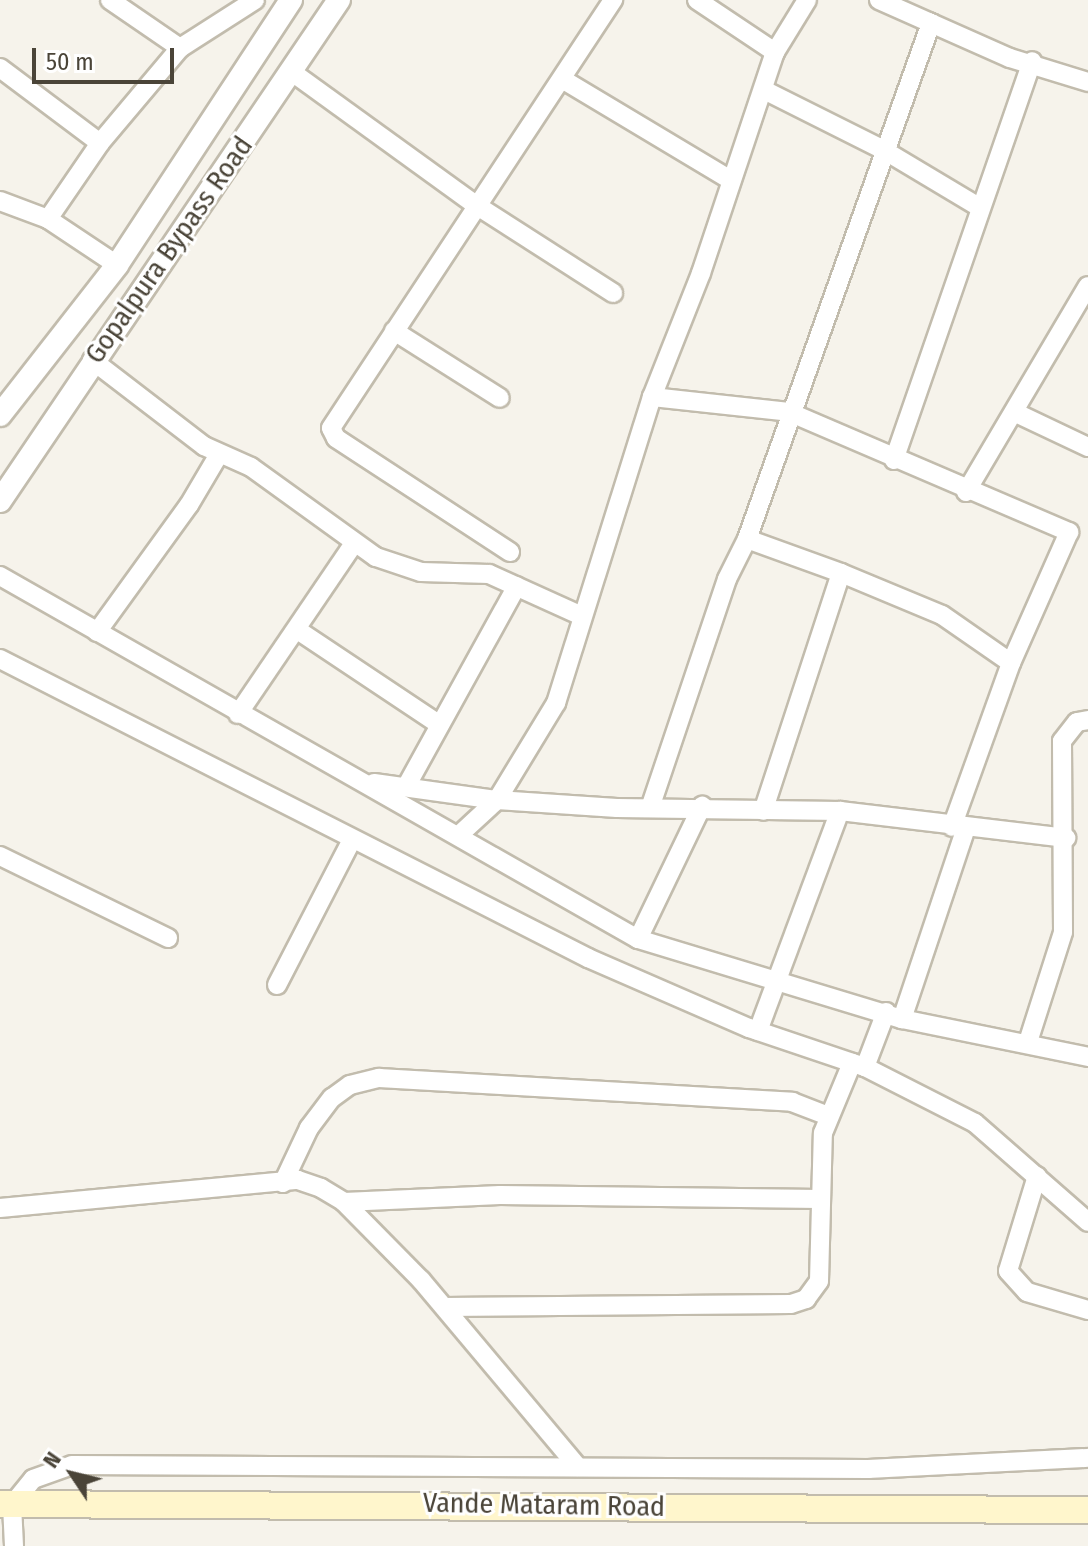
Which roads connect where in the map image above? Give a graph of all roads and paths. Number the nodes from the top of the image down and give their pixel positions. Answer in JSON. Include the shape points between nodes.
{"nodes":[{"id":1,"x":110,"y":0,"type":"edge"},
{"id":2,"x":255,"y":0,"type":"edge"},
{"id":3,"x":291,"y":0,"type":"edge"},
{"id":4,"x":339,"y":0,"type":"edge"},
{"id":5,"x":613,"y":0,"type":"edge"},
{"id":6,"x":697,"y":0,"type":"edge"},
{"id":7,"x":807,"y":0,"type":"edge"},
{"id":8,"x":879,"y":0,"type":"edge"},
{"id":9,"x":931,"y":23,"type":"junction"},
{"id":10,"x":180,"y":48,"type":"junction"},
{"id":11,"x":775,"y":52,"type":"junction"},
{"id":12,"x":1032,"y":61,"type":"junction"},
{"id":13,"x":0,"y":68,"type":"edge"},
{"id":14,"x":292,"y":72,"type":"junction"},
{"id":15,"x":562,"y":79,"type":"junction"},
{"id":16,"x":1088,"y":82,"type":"edge"},
{"id":17,"x":764,"y":90,"type":"junction"},
{"id":18,"x":100,"y":143,"type":"junction"},
{"id":19,"x":882,"y":149,"type":"junction"},
{"id":20,"x":731,"y":180,"type":"junction"},
{"id":21,"x":0,"y":201,"type":"edge"},
{"id":22,"x":476,"y":205,"type":"junction"},
{"id":23,"x":979,"y":207,"type":"junction"},
{"id":24,"x":48,"y":219,"type":"junction"},
{"id":25,"x":117,"y":265,"type":"junction"},
{"id":26,"x":1088,"y":286,"type":"edge"},
{"id":27,"x":613,"y":293,"type":"dead end"},
{"id":28,"x":1082,"y":312,"type":"edge"},
{"id":29,"x":394,"y":331,"type":"junction"},
{"id":30,"x":92,"y":360,"type":"junction"},
{"id":31,"x":652,"y":397,"type":"junction"},
{"id":32,"x":500,"y":398,"type":"dead end"},
{"id":33,"x":789,"y":412,"type":"junction"},
{"id":34,"x":1014,"y":412,"type":"junction"},
{"id":35,"x":0,"y":415,"type":"edge"},
{"id":36,"x":1088,"y":447,"type":"edge"},
{"id":37,"x":218,"y":456,"type":"junction"},
{"id":38,"x":894,"y":460,"type":"junction"},
{"id":39,"x":966,"y":492,"type":"junction"},
{"id":40,"x":0,"y":501,"type":"edge"},
{"id":41,"x":747,"y":539,"type":"junction"},
{"id":42,"x":354,"y":543,"type":"junction"},
{"id":43,"x":510,"y":552,"type":"dead end"},
{"id":44,"x":841,"y":573,"type":"junction"},
{"id":45,"x":0,"y":576,"type":"edge"},
{"id":46,"x":517,"y":586,"type":"junction"},
{"id":47,"x":582,"y":616,"type":"junction"},
{"id":48,"x":299,"y":631,"type":"junction"},
{"id":49,"x":97,"y":632,"type":"junction"},
{"id":50,"x":0,"y":659,"type":"edge"},
{"id":51,"x":1011,"y":663,"type":"junction"},
{"id":52,"x":238,"y":714,"type":"junction"},
{"id":53,"x":1088,"y":720,"type":"edge"},
{"id":54,"x":440,"y":725,"type":"junction"},
{"id":55,"x":371,"y":783,"type":"junction"},
{"id":56,"x":407,"y":785,"type":"junction"},
{"id":57,"x":497,"y":800,"type":"junction"},
{"id":58,"x":651,"y":805,"type":"junction"},
{"id":59,"x":702,"y":806,"type":"junction"},
{"id":60,"x":763,"y":811,"type":"junction"},
{"id":61,"x":840,"y":811,"type":"junction"},
{"id":62,"x":959,"y":827,"type":"junction"},
{"id":63,"x":458,"y":836,"type":"junction"},
{"id":64,"x":1066,"y":838,"type":"junction"},
{"id":65,"x":352,"y":840,"type":"junction"},
{"id":66,"x":0,"y":856,"type":"edge"},
{"id":67,"x":168,"y":938,"type":"dead end"},
{"id":68,"x":638,"y":939,"type":"junction"},
{"id":69,"x":777,"y":980,"type":"junction"},
{"id":70,"x":277,"y":985,"type":"dead end"},
{"id":71,"x":894,"y":1015,"type":"junction"},
{"id":72,"x":758,"y":1031,"type":"junction"},
{"id":73,"x":1028,"y":1042,"type":"junction"},
{"id":74,"x":1088,"y":1057,"type":"edge"},
{"id":75,"x":859,"y":1065,"type":"junction"},
{"id":76,"x":829,"y":1116,"type":"junction"},
{"id":77,"x":1037,"y":1176,"type":"junction"},
{"id":78,"x":283,"y":1183,"type":"junction"},
{"id":79,"x":820,"y":1199,"type":"junction"},
{"id":80,"x":344,"y":1202,"type":"junction"},
{"id":81,"x":0,"y":1208,"type":"edge"},
{"id":82,"x":1088,"y":1222,"type":"edge"},
{"id":83,"x":445,"y":1307,"type":"junction"},
{"id":84,"x":1088,"y":1310,"type":"edge"},
{"id":85,"x":1088,"y":1458,"type":"edge"},
{"id":86,"x":578,"y":1467,"type":"junction"},
{"id":87,"x":6,"y":1504,"type":"edge"},
{"id":88,"x":1088,"y":1510,"type":"edge"},
{"id":89,"x":14,"y":1546,"type":"edge"}],
"edges":[{"from":1,"to":10,"type":"street"},
{"from":2,"to":10,"type":"street"},
{"from":3,"to":25,"type":"street","name":"Gopalpura Bypass Road"},
{"from":4,"to":14,"type":"street","name":"Gopalpura Bypass Road"},
{"from":5,"to":15,"type":"street"},
{"from":6,"to":11,"type":"street"},
{"from":7,"to":11,"type":"street"},
{"from":8,"to":9,"type":"street"},
{"from":9,"to":12,"type":"street","via":[[1010,58]]},
{"from":9,"to":19,"type":"street"},
{"from":10,"to":18,"type":"street"},
{"from":11,"to":17,"type":"street"},
{"from":12,"to":16,"type":"street"},
{"from":12,"to":23,"type":"street"},
{"from":13,"to":18,"type":"street"},
{"from":14,"to":22,"type":"street"},
{"from":14,"to":30,"type":"street","name":"Gopalpura Bypass Road"},
{"from":15,"to":20,"type":"street"},
{"from":15,"to":22,"type":"street"},
{"from":17,"to":19,"type":"street"},
{"from":17,"to":20,"type":"street"},
{"from":18,"to":24,"type":"street"},
{"from":19,"to":23,"type":"street"},
{"from":19,"to":33,"type":"street"},
{"from":20,"to":31,"type":"street"},
{"from":21,"to":24,"type":"street"},
{"from":22,"to":27,"type":"street"},
{"from":22,"to":29,"type":"street"},
{"from":23,"to":38,"type":"street"},
{"from":24,"to":25,"type":"street"},
{"from":25,"to":35,"type":"street","name":"Gopalpura Bypass Road"},
{"from":26,"to":28,"type":"street"},
{"from":28,"to":34,"type":"street"},
{"from":29,"to":32,"type":"street"},
{"from":29,"to":43,"type":"street","via":[[336,416],[331,428],[336,438]]},
{"from":30,"to":37,"type":"street"},
{"from":30,"to":40,"type":"street","name":"Gopalpura Bypass Road"},
{"from":31,"to":33,"type":"street"},
{"from":31,"to":47,"type":"street"},
{"from":33,"to":38,"type":"street"},
{"from":33,"to":41,"type":"street"},
{"from":34,"to":36,"type":"street"},
{"from":34,"to":39,"type":"street"},
{"from":37,"to":42,"type":"street","via":[[251,467]]},
{"from":37,"to":49,"type":"street"},
{"from":38,"to":39,"type":"street"},
{"from":39,"to":51,"type":"street","via":[[1069,532]]},
{"from":41,"to":44,"type":"street"},
{"from":41,"to":58,"type":"street","via":[[727,579]]},
{"from":42,"to":46,"type":"street","via":[[397,566],[489,574]]},
{"from":42,"to":48,"type":"street"},
{"from":44,"to":51,"type":"street","via":[[942,615]]},
{"from":44,"to":60,"type":"street"},
{"from":45,"to":49,"type":"street"},
{"from":46,"to":47,"type":"street"},
{"from":46,"to":54,"type":"street"},
{"from":47,"to":57,"type":"street","via":[[556,703]]},
{"from":48,"to":52,"type":"street"},
{"from":48,"to":54,"type":"street"},
{"from":49,"to":52,"type":"street"},
{"from":50,"to":65,"type":"street"},
{"from":51,"to":62,"type":"street"},
{"from":52,"to":55,"type":"street"},
{"from":53,"to":64,"type":"street","via":[[1077,722],[1062,741]]},
{"from":54,"to":56,"type":"street"},
{"from":55,"to":56,"type":"street"},
{"from":55,"to":63,"type":"street"},
{"from":56,"to":57,"type":"street"},
{"from":57,"to":58,"type":"street"},
{"from":57,"to":63,"type":"street"},
{"from":58,"to":59,"type":"street"},
{"from":59,"to":60,"type":"street"},
{"from":59,"to":68,"type":"street"},
{"from":60,"to":61,"type":"street"},
{"from":61,"to":62,"type":"street"},
{"from":61,"to":69,"type":"street"},
{"from":62,"to":64,"type":"street"},
{"from":62,"to":71,"type":"street"},
{"from":63,"to":68,"type":"street"},
{"from":64,"to":73,"type":"street","via":[[1063,932]]},
{"from":65,"to":70,"type":"street"},
{"from":65,"to":72,"type":"street","via":[[588,958]]},
{"from":66,"to":67,"type":"street"},
{"from":68,"to":69,"type":"street"},
{"from":69,"to":71,"type":"street"},
{"from":69,"to":72,"type":"street"},
{"from":71,"to":73,"type":"street"},
{"from":71,"to":75,"type":"street"},
{"from":72,"to":75,"type":"street"},
{"from":73,"to":74,"type":"street"},
{"from":75,"to":76,"type":"street"},
{"from":75,"to":77,"type":"street","via":[[975,1123]]},
{"from":76,"to":78,"type":"street","via":[[792,1102],[379,1078],[350,1085],[332,1098],[309,1128]]},
{"from":76,"to":79,"type":"street"},
{"from":77,"to":82,"type":"street"},
{"from":77,"to":84,"type":"street","via":[[1008,1271],[1027,1292]]},
{"from":78,"to":80,"type":"street","via":[[298,1180]]},
{"from":78,"to":81,"type":"street"},
{"from":79,"to":80,"type":"street","via":[[500,1195]]},
{"from":79,"to":83,"type":"street","via":[[819,1281],[806,1299],[791,1304]]},
{"from":80,"to":83,"type":"street"},
{"from":83,"to":86,"type":"street"},
{"from":85,"to":86,"type":"street","via":[[868,1469]]},
{"from":86,"to":87,"type":"street","via":[[72,1465],[33,1479]]},
{"from":87,"to":88,"type":"main road","name":"Vande Mataram Road"},
{"from":87,"to":89,"type":"street"}]}
